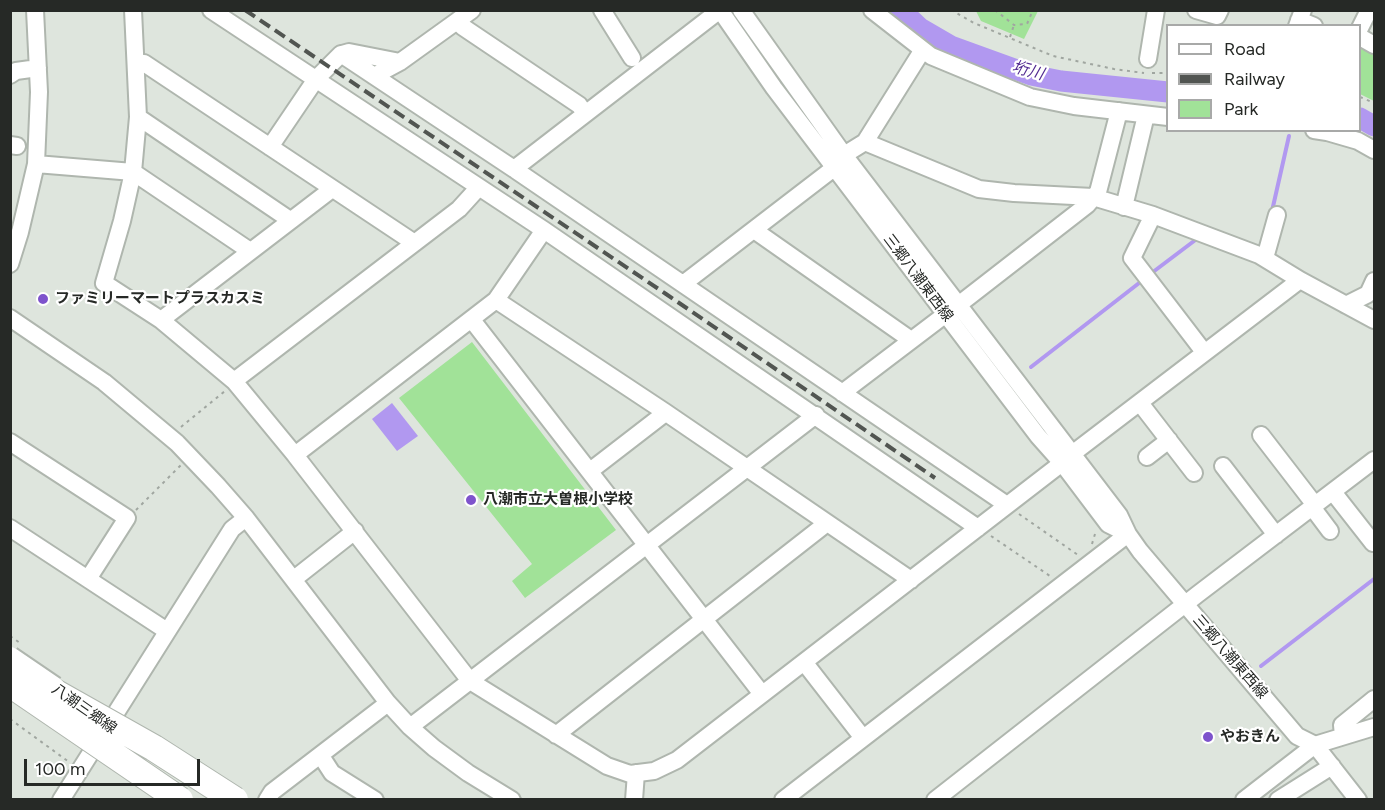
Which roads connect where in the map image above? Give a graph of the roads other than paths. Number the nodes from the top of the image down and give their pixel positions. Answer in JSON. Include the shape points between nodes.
{"nodes":[{"id":1,"x":35,"y":10,"type":"edge"},
{"id":2,"x":133,"y":10,"type":"edge"},
{"id":3,"x":211,"y":10,"type":"edge"},
{"id":4,"x":472,"y":10,"type":"edge"},
{"id":5,"x":602,"y":10,"type":"edge"},
{"id":6,"x":741,"y":10,"type":"edge"},
{"id":7,"x":872,"y":10,"type":"edge"},
{"id":8,"x":1156,"y":10,"type":"edge"},
{"id":9,"x":1196,"y":10,"type":"edge"},
{"id":10,"x":1220,"y":10,"type":"edge"},
{"id":11,"x":1369,"y":10,"type":"edge"},
{"id":12,"x":720,"y":11,"type":"edge"},
{"id":13,"x":458,"y":21,"type":"junction"},
{"id":14,"x":1361,"y":24,"type":"edge"},
{"id":15,"x":922,"y":51,"type":"junction"},
{"id":16,"x":341,"y":54,"type":"junction"},
{"id":17,"x":632,"y":58,"type":"dead end"},
{"id":18,"x":1148,"y":59,"type":"dead end"},
{"id":19,"x":400,"y":62,"type":"junction"},
{"id":20,"x":136,"y":63,"type":"junction"},
{"id":21,"x":38,"y":68,"type":"junction"},
{"id":22,"x":11,"y":74,"type":"edge"},
{"id":23,"x":374,"y":76,"type":"junction"},
{"id":24,"x":316,"y":79,"type":"junction"},
{"id":25,"x":1119,"y":111,"type":"junction"},
{"id":26,"x":585,"y":113,"type":"junction"},
{"id":27,"x":1146,"y":115,"type":"junction"},
{"id":28,"x":138,"y":117,"type":"junction"},
{"id":29,"x":1166,"y":117,"type":"edge"},
{"id":30,"x":1327,"y":132,"type":"edge"},
{"id":31,"x":865,"y":142,"type":"junction"},
{"id":32,"x":270,"y":147,"type":"junction"},
{"id":33,"x":1374,"y":150,"type":"edge"},
{"id":34,"x":839,"y":162,"type":"junction"},
{"id":35,"x":36,"y":164,"type":"junction"},
{"id":36,"x":514,"y":169,"type":"junction"},
{"id":37,"x":133,"y":172,"type":"junction"},
{"id":38,"x":478,"y":187,"type":"junction"},
{"id":39,"x":332,"y":189,"type":"junction"},
{"id":40,"x":1093,"y":197,"type":"junction"},
{"id":41,"x":1124,"y":207,"type":"junction"},
{"id":42,"x":1153,"y":215,"type":"junction"},
{"id":43,"x":1277,"y":215,"type":"dead end"},
{"id":44,"x":290,"y":220,"type":"junction"},
{"id":45,"x":544,"y":230,"type":"junction"},
{"id":46,"x":754,"y":230,"type":"junction"},
{"id":47,"x":413,"y":242,"type":"junction"},
{"id":48,"x":250,"y":251,"type":"junction"},
{"id":49,"x":1265,"y":258,"type":"junction"},
{"id":50,"x":10,"y":264,"type":"edge"},
{"id":51,"x":1300,"y":280,"type":"junction"},
{"id":52,"x":1374,"y":281,"type":"edge"},
{"id":53,"x":683,"y":284,"type":"junction"},
{"id":54,"x":496,"y":300,"type":"junction"},
{"id":55,"x":1346,"y":305,"type":"junction"},
{"id":56,"x":952,"y":310,"type":"junction"},
{"id":57,"x":10,"y":318,"type":"edge"},
{"id":58,"x":161,"y":320,"type":"junction"},
{"id":59,"x":472,"y":320,"type":"junction"},
{"id":60,"x":1374,"y":320,"type":"edge"},
{"id":61,"x":911,"y":340,"type":"junction"},
{"id":62,"x":1204,"y":352,"type":"junction"},
{"id":63,"x":234,"y":381,"type":"junction"},
{"id":64,"x":842,"y":393,"type":"junction"},
{"id":65,"x":1140,"y":403,"type":"junction"},
{"id":66,"x":665,"y":412,"type":"junction"},
{"id":67,"x":816,"y":415,"type":"junction"},
{"id":68,"x":1261,"y":435,"type":"dead end"},
{"id":69,"x":1168,"y":440,"type":"junction"},
{"id":70,"x":10,"y":442,"type":"edge"},
{"id":71,"x":295,"y":455,"type":"junction"},
{"id":72,"x":1147,"y":457,"type":"dead end"},
{"id":73,"x":1067,"y":459,"type":"junction"},
{"id":74,"x":1374,"y":460,"type":"edge"},
{"id":75,"x":1223,"y":466,"type":"dead end"},
{"id":76,"x":747,"y":469,"type":"junction"},
{"id":77,"x":590,"y":471,"type":"junction"},
{"id":78,"x":1194,"y":473,"type":"dead end"},
{"id":79,"x":1333,"y":492,"type":"junction"},
{"id":80,"x":1007,"y":505,"type":"junction"},
{"id":81,"x":1314,"y":506,"type":"junction"},
{"id":82,"x":246,"y":518,"type":"junction"},
{"id":83,"x":827,"y":523,"type":"junction"},
{"id":84,"x":10,"y":528,"type":"edge"},
{"id":85,"x":978,"y":528,"type":"junction"},
{"id":86,"x":355,"y":531,"type":"junction"},
{"id":87,"x":1330,"y":531,"type":"dead end"},
{"id":88,"x":1128,"y":534,"type":"junction"},
{"id":89,"x":1276,"y":535,"type":"junction"},
{"id":90,"x":1373,"y":543,"type":"dead end"},
{"id":91,"x":647,"y":545,"type":"junction"},
{"id":92,"x":88,"y":579,"type":"junction"},
{"id":93,"x":294,"y":579,"type":"junction"},
{"id":94,"x":911,"y":580,"type":"junction"},
{"id":95,"x":1184,"y":605,"type":"junction"},
{"id":96,"x":705,"y":619,"type":"junction"},
{"id":97,"x":167,"y":631,"type":"junction"},
{"id":98,"x":15,"y":650,"type":"edge"},
{"id":99,"x":804,"y":662,"type":"junction"},
{"id":100,"x":470,"y":681,"type":"junction"},
{"id":101,"x":23,"y":683,"type":"edge"},
{"id":102,"x":762,"y":694,"type":"junction"},
{"id":103,"x":10,"y":699,"type":"edge"},
{"id":104,"x":1374,"y":699,"type":"edge"},
{"id":105,"x":388,"y":703,"type":"junction"},
{"id":106,"x":107,"y":726,"type":"junction"},
{"id":107,"x":1374,"y":726,"type":"edge"},
{"id":108,"x":410,"y":728,"type":"junction"},
{"id":109,"x":556,"y":735,"type":"junction"},
{"id":110,"x":1343,"y":736,"type":"junction"},
{"id":111,"x":863,"y":738,"type":"junction"},
{"id":112,"x":1315,"y":745,"type":"junction"},
{"id":113,"x":321,"y":756,"type":"junction"},
{"id":114,"x":1332,"y":766,"type":"junction"},
{"id":115,"x":636,"y":773,"type":"junction"},
{"id":116,"x":194,"y":795,"type":"edge"},
{"id":117,"x":61,"y":800,"type":"edge"},
{"id":118,"x":155,"y":800,"type":"edge"},
{"id":119,"x":218,"y":800,"type":"edge"},
{"id":120,"x":235,"y":800,"type":"edge"},
{"id":121,"x":249,"y":800,"type":"edge"},
{"id":122,"x":267,"y":800,"type":"edge"},
{"id":123,"x":375,"y":800,"type":"edge"},
{"id":124,"x":512,"y":800,"type":"edge"},
{"id":125,"x":634,"y":800,"type":"edge"},
{"id":126,"x":783,"y":800,"type":"edge"},
{"id":127,"x":935,"y":800,"type":"edge"},
{"id":128,"x":1244,"y":800,"type":"edge"},
{"id":129,"x":1278,"y":800,"type":"edge"},
{"id":130,"x":1358,"y":800,"type":"edge"}],
"edges":[{"from":1,"to":21,"type":"street"},
{"from":2,"to":20,"type":"street"},
{"from":3,"to":24,"type":"street"},
{"from":4,"to":13,"type":"street"},
{"from":5,"to":17,"type":"street"},
{"from":6,"to":34,"type":"street","name":"三郷八潮東西線"},
{"from":7,"to":15,"type":"street"},
{"from":8,"to":18,"type":"street"},
{"from":9,"to":10,"type":"street","via":[[1217,16]]},
{"from":11,"to":14,"type":"street"},
{"from":12,"to":26,"type":"street"},
{"from":12,"to":34,"type":"street","name":"三郷八潮東西線","via":[[774,88]]},
{"from":13,"to":19,"type":"street"},
{"from":13,"to":26,"type":"street"},
{"from":15,"to":25,"type":"street","via":[[1030,97]]},
{"from":15,"to":31,"type":"street"},
{"from":16,"to":19,"type":"street","via":[[349,52]]},
{"from":16,"to":23,"type":"street"},
{"from":16,"to":24,"type":"street"},
{"from":19,"to":23,"type":"street"},
{"from":20,"to":28,"type":"street"},
{"from":20,"to":32,"type":"street","via":[[144,63]]},
{"from":21,"to":22,"type":"street"},
{"from":21,"to":35,"type":"street"},
{"from":23,"to":36,"type":"street"},
{"from":24,"to":32,"type":"street"},
{"from":24,"to":38,"type":"street"},
{"from":25,"to":27,"type":"street"},
{"from":25,"to":40,"type":"street","via":[[1098,192]]},
{"from":26,"to":36,"type":"street"},
{"from":27,"to":29,"type":"street"},
{"from":27,"to":41,"type":"street"},
{"from":28,"to":37,"type":"street"},
{"from":28,"to":44,"type":"street"},
{"from":30,"to":33,"type":"street"},
{"from":31,"to":34,"type":"street"},
{"from":31,"to":40,"type":"street","via":[[980,189]]},
{"from":32,"to":39,"type":"street"},
{"from":34,"to":46,"type":"street"},
{"from":34,"to":56,"type":"street","name":"三郷八潮東西線"},
{"from":35,"to":37,"type":"street"},
{"from":35,"to":50,"type":"street"},
{"from":36,"to":53,"type":"street"},
{"from":37,"to":48,"type":"street"},
{"from":37,"to":58,"type":"street","via":[[104,284]]},
{"from":38,"to":45,"type":"street"},
{"from":38,"to":47,"type":"street","via":[[459,209]]},
{"from":39,"to":44,"type":"street"},
{"from":39,"to":47,"type":"street"},
{"from":40,"to":41,"type":"street"},
{"from":40,"to":56,"type":"street"},
{"from":41,"to":42,"type":"street"},
{"from":42,"to":49,"type":"street"},
{"from":42,"to":62,"type":"street","via":[[1132,258]]},
{"from":43,"to":49,"type":"street"},
{"from":44,"to":48,"type":"street"},
{"from":45,"to":54,"type":"street"},
{"from":45,"to":67,"type":"street"},
{"from":46,"to":53,"type":"street"},
{"from":46,"to":61,"type":"street"},
{"from":47,"to":63,"type":"street"},
{"from":48,"to":58,"type":"street"},
{"from":49,"to":51,"type":"street"},
{"from":51,"to":55,"type":"street"},
{"from":51,"to":62,"type":"street"},
{"from":52,"to":55,"type":"street","via":[[1368,294]]},
{"from":53,"to":64,"type":"street"},
{"from":54,"to":59,"type":"street"},
{"from":54,"to":66,"type":"street"},
{"from":55,"to":60,"type":"street"},
{"from":56,"to":61,"type":"street"},
{"from":56,"to":73,"type":"street","name":"三郷八潮東西線","via":[[1038,436]]},
{"from":57,"to":82,"type":"street","via":[[104,382],[169,436]]},
{"from":58,"to":63,"type":"street"},
{"from":59,"to":71,"type":"street"},
{"from":59,"to":77,"type":"street"},
{"from":61,"to":64,"type":"street"},
{"from":62,"to":65,"type":"street"},
{"from":63,"to":71,"type":"street"},
{"from":64,"to":80,"type":"street"},
{"from":65,"to":69,"type":"street"},
{"from":65,"to":73,"type":"street"},
{"from":66,"to":76,"type":"street"},
{"from":66,"to":77,"type":"street"},
{"from":67,"to":76,"type":"street"},
{"from":67,"to":85,"type":"street"},
{"from":68,"to":81,"type":"street"},
{"from":69,"to":72,"type":"street"},
{"from":69,"to":78,"type":"street"},
{"from":70,"to":92,"type":"street","via":[[127,518]]},
{"from":71,"to":86,"type":"street"},
{"from":73,"to":80,"type":"street"},
{"from":73,"to":88,"type":"street","name":"三郷八潮東西線","via":[[1119,515]]},
{"from":74,"to":79,"type":"street"},
{"from":75,"to":89,"type":"street"},
{"from":76,"to":83,"type":"street"},
{"from":76,"to":91,"type":"street"},
{"from":77,"to":91,"type":"street"},
{"from":79,"to":81,"type":"street"},
{"from":79,"to":90,"type":"street"},
{"from":80,"to":85,"type":"street"},
{"from":81,"to":87,"type":"street"},
{"from":81,"to":89,"type":"street"},
{"from":82,"to":93,"type":"street"},
{"from":82,"to":97,"type":"street","via":[[232,529]]},
{"from":83,"to":94,"type":"street"},
{"from":83,"to":96,"type":"street"},
{"from":84,"to":92,"type":"street"},
{"from":85,"to":94,"type":"street"},
{"from":86,"to":93,"type":"street"},
{"from":86,"to":100,"type":"street"},
{"from":88,"to":95,"type":"street","name":"三郷八潮東西線"},
{"from":88,"to":111,"type":"street"},
{"from":89,"to":95,"type":"street"},
{"from":91,"to":96,"type":"street"},
{"from":91,"to":100,"type":"street"},
{"from":92,"to":97,"type":"street"},
{"from":93,"to":105,"type":"street"},
{"from":94,"to":99,"type":"street"},
{"from":95,"to":112,"type":"street","name":"三郷八潮東西線","via":[[1297,736]]},
{"from":95,"to":127,"type":"street"},
{"from":96,"to":102,"type":"street"},
{"from":96,"to":109,"type":"street"},
{"from":97,"to":106,"type":"street"},
{"from":98,"to":106,"type":"main road","name":"八潮三郷線","bridge":true},
{"from":99,"to":102,"type":"street"},
{"from":99,"to":111,"type":"street"},
{"from":100,"to":108,"type":"street"},
{"from":100,"to":109,"type":"street"},
{"from":101,"to":116,"type":"highway","bridge":true},
{"from":101,"to":120,"type":"highway","bridge":true,"via":[[154,748]]},
{"from":102,"to":115,"type":"street","via":[[677,759],[654,771]]},
{"from":103,"to":118,"type":"highway"},
{"from":104,"to":110,"type":"street","via":[[1342,725]]},
{"from":105,"to":108,"type":"street"},
{"from":105,"to":113,"type":"street"},
{"from":106,"to":116,"type":"main road","name":"八潮三郷線"},
{"from":106,"to":117,"type":"street"},
{"from":107,"to":110,"type":"street"},
{"from":108,"to":124,"type":"street","via":[[468,773]]},
{"from":109,"to":115,"type":"street","via":[[607,766]]},
{"from":110,"to":112,"type":"street"},
{"from":111,"to":126,"type":"street"},
{"from":112,"to":114,"type":"street","name":"三郷八潮東西線"},
{"from":112,"to":128,"type":"street"},
{"from":113,"to":122,"type":"street","via":[[272,792]]},
{"from":113,"to":123,"type":"street","via":[[332,772]]},
{"from":114,"to":129,"type":"street"},
{"from":114,"to":130,"type":"street","name":"三郷八潮東西線"},
{"from":115,"to":125,"type":"street"},
{"from":116,"to":119,"type":"main road","name":"八潮三郷線"},
{"from":116,"to":121,"type":"street","via":[[228,789]]}]}
